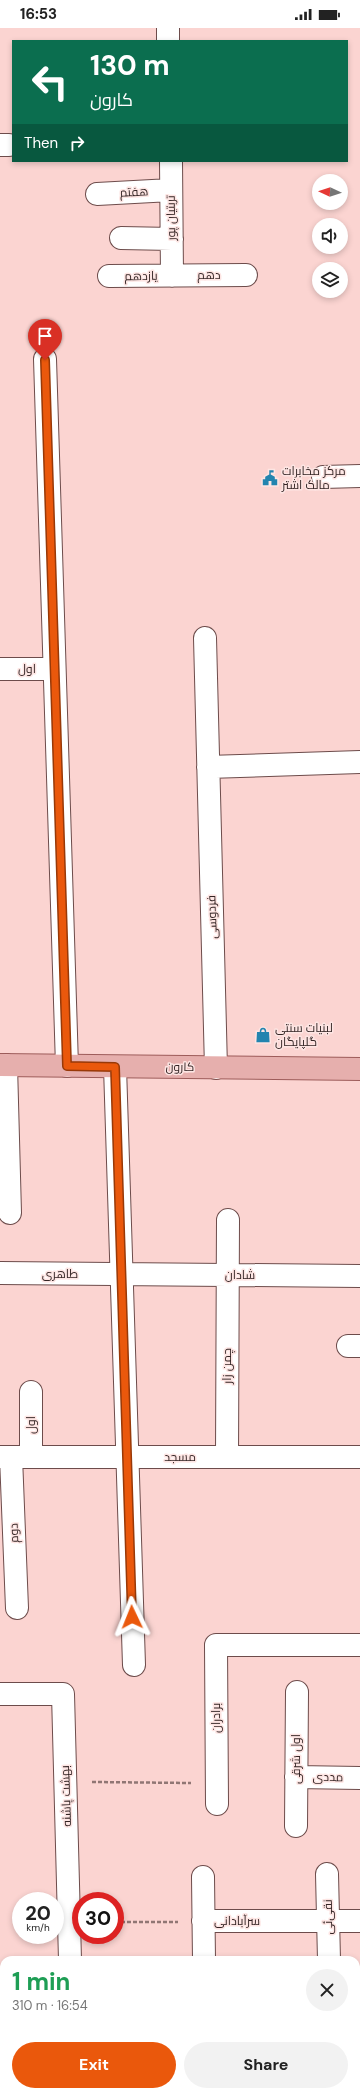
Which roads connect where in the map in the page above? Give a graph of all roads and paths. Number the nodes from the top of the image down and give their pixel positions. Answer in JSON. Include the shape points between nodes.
{"nodes":[{"id":1,"x":168,"y":28,"type":"edge"},
{"id":2,"x":168,"y":40,"type":"edge"},
{"id":3,"x":170,"y":162,"type":"edge"},
{"id":4,"x":171,"y":190,"type":"junction"},
{"id":5,"x":97,"y":194,"type":"dead end"},
{"id":6,"x":121,"y":238,"type":"dead end"},
{"id":7,"x":172,"y":239,"type":"junction"},
{"id":8,"x":246,"y":275,"type":"dead end"},
{"id":9,"x":109,"y":276,"type":"dead end"},
{"id":10,"x":172,"y":276,"type":"junction"},
{"id":11,"x":45,"y":360,"type":"dead end"},
{"id":12,"x":360,"y":476,"type":"edge"},
{"id":13,"x":323,"y":477,"type":"dead end"},
{"id":14,"x":205,"y":638,"type":"dead end"},
{"id":15,"x":0,"y":669,"type":"edge"},
{"id":16,"x":54,"y":670,"type":"junction"},
{"id":17,"x":360,"y":762,"type":"edge"},
{"id":18,"x":208,"y":767,"type":"junction"},
{"id":19,"x":3,"y":1065,"type":"edge"},
{"id":20,"x":67,"y":1066,"type":"junction"},
{"id":21,"x":115,"y":1067,"type":"junction"},
{"id":22,"x":216,"y":1068,"type":"junction"},
{"id":23,"x":360,"y":1069,"type":"edge"},
{"id":24,"x":10,"y":1213,"type":"dead end"},
{"id":25,"x":228,"y":1220,"type":"dead end"},
{"id":26,"x":0,"y":1273,"type":"edge"},
{"id":27,"x":121,"y":1274,"type":"junction"},
{"id":28,"x":227,"y":1275,"type":"junction"},
{"id":29,"x":360,"y":1276,"type":"edge"},
{"id":30,"x":31,"y":1392,"type":"dead end"},
{"id":31,"x":14,"y":1457,"type":"edge"},
{"id":32,"x":127,"y":1457,"type":"junction"},
{"id":33,"x":227,"y":1457,"type":"junction"},
{"id":34,"x":360,"y":1457,"type":"edge"},
{"id":35,"x":17,"y":1608,"type":"dead end"},
{"id":36,"x":360,"y":1645,"type":"edge"},
{"id":37,"x":134,"y":1665,"type":"dead end"},
{"id":38,"x":296,"y":1692,"type":"dead end"},
{"id":39,"x":0,"y":1694,"type":"edge"},
{"id":40,"x":296,"y":1777,"type":"junction"},
{"id":41,"x":360,"y":1778,"type":"edge"},
{"id":42,"x":65,"y":1782,"type":"junction"},
{"id":43,"x":217,"y":1794,"type":"joint"},
{"id":44,"x":296,"y":1826,"type":"dead end"},
{"id":45,"x":327,"y":1874,"type":"dead end"},
{"id":46,"x":203,"y":1877,"type":"dead end"},
{"id":47,"x":203,"y":1921,"type":"junction"},
{"id":48,"x":328,"y":1921,"type":"junction"},
{"id":49,"x":360,"y":1921,"type":"edge"},
{"id":50,"x":124,"y":1922,"type":"edge"},
{"id":51,"x":70,"y":1956,"type":"edge"},
{"id":52,"x":204,"y":1956,"type":"edge"},
{"id":53,"x":329,"y":1956,"type":"edge"}],
"edges":[{"from":1,"to":2,"type":"street"},
{"from":3,"to":4,"type":"street","name":"تربتیان پور"},
{"from":4,"to":5,"type":"street","name":"هفتم"},
{"from":4,"to":7,"type":"street","name":"تربتیان پور"},
{"from":6,"to":7,"type":"street"},
{"from":7,"to":10,"type":"street","name":"تربتیان پور"},
{"from":8,"to":10,"type":"street","name":"دهم"},
{"from":9,"to":10,"type":"street","name":"یازدهم"},
{"from":11,"to":16,"type":"street"},
{"from":12,"to":13,"type":"street"},
{"from":14,"to":18,"type":"street","name":"فردوسی"},
{"from":15,"to":16,"type":"street","name":"اول"},
{"from":16,"to":20,"type":"street"},
{"from":17,"to":18,"type":"street"},
{"from":18,"to":22,"type":"street","name":"فردوسی"},
{"from":19,"to":20,"type":"main road","name":"کارون"},
{"from":19,"to":24,"type":"street"},
{"from":20,"to":21,"type":"main road","name":"کارون"},
{"from":21,"to":22,"type":"main road","name":"کارون"},
{"from":21,"to":27,"type":"street"},
{"from":22,"to":23,"type":"main road","name":"کارون"},
{"from":25,"to":28,"type":"street"},
{"from":26,"to":27,"type":"street","name":"طاهری"},
{"from":27,"to":28,"type":"street","name":"شادان"},
{"from":27,"to":32,"type":"street"},
{"from":28,"to":29,"type":"street","name":"شادان"},
{"from":28,"to":33,"type":"street","name":"چمن زار"},
{"from":30,"to":31,"type":"street","name":"اول"},
{"from":31,"to":32,"type":"street","name":"مسجد"},
{"from":31,"to":35,"type":"street","name":"دوم"},
{"from":32,"to":33,"type":"street","name":"مسجد"},
{"from":32,"to":37,"type":"street"},
{"from":33,"to":34,"type":"street","name":"مسجد"},
{"from":36,"to":43,"type":"street","name":"برادران","via":[[216,1645]]},
{"from":38,"to":40,"type":"street","name":"اول شرقی"},
{"from":39,"to":42,"type":"street","name":"بهشت پاشنه","via":[[63,1694]]},
{"from":40,"to":41,"type":"street","name":"مددی"},
{"from":40,"to":44,"type":"street","name":"اول شرقی"},
{"from":42,"to":43,"type":"path"},
{"from":42,"to":51,"type":"street","name":"بهشت پاشنه"},
{"from":45,"to":48,"type":"street","name":"نقی‌ئی"},
{"from":46,"to":47,"type":"street"},
{"from":47,"to":48,"type":"street","name":"سرآبادانی"},
{"from":47,"to":50,"type":"path","name":"سرآبادانی"},
{"from":47,"to":52,"type":"street"},
{"from":48,"to":49,"type":"street","name":"سرآبادانی"},
{"from":48,"to":53,"type":"street","name":"نقی‌ئی"}]}
